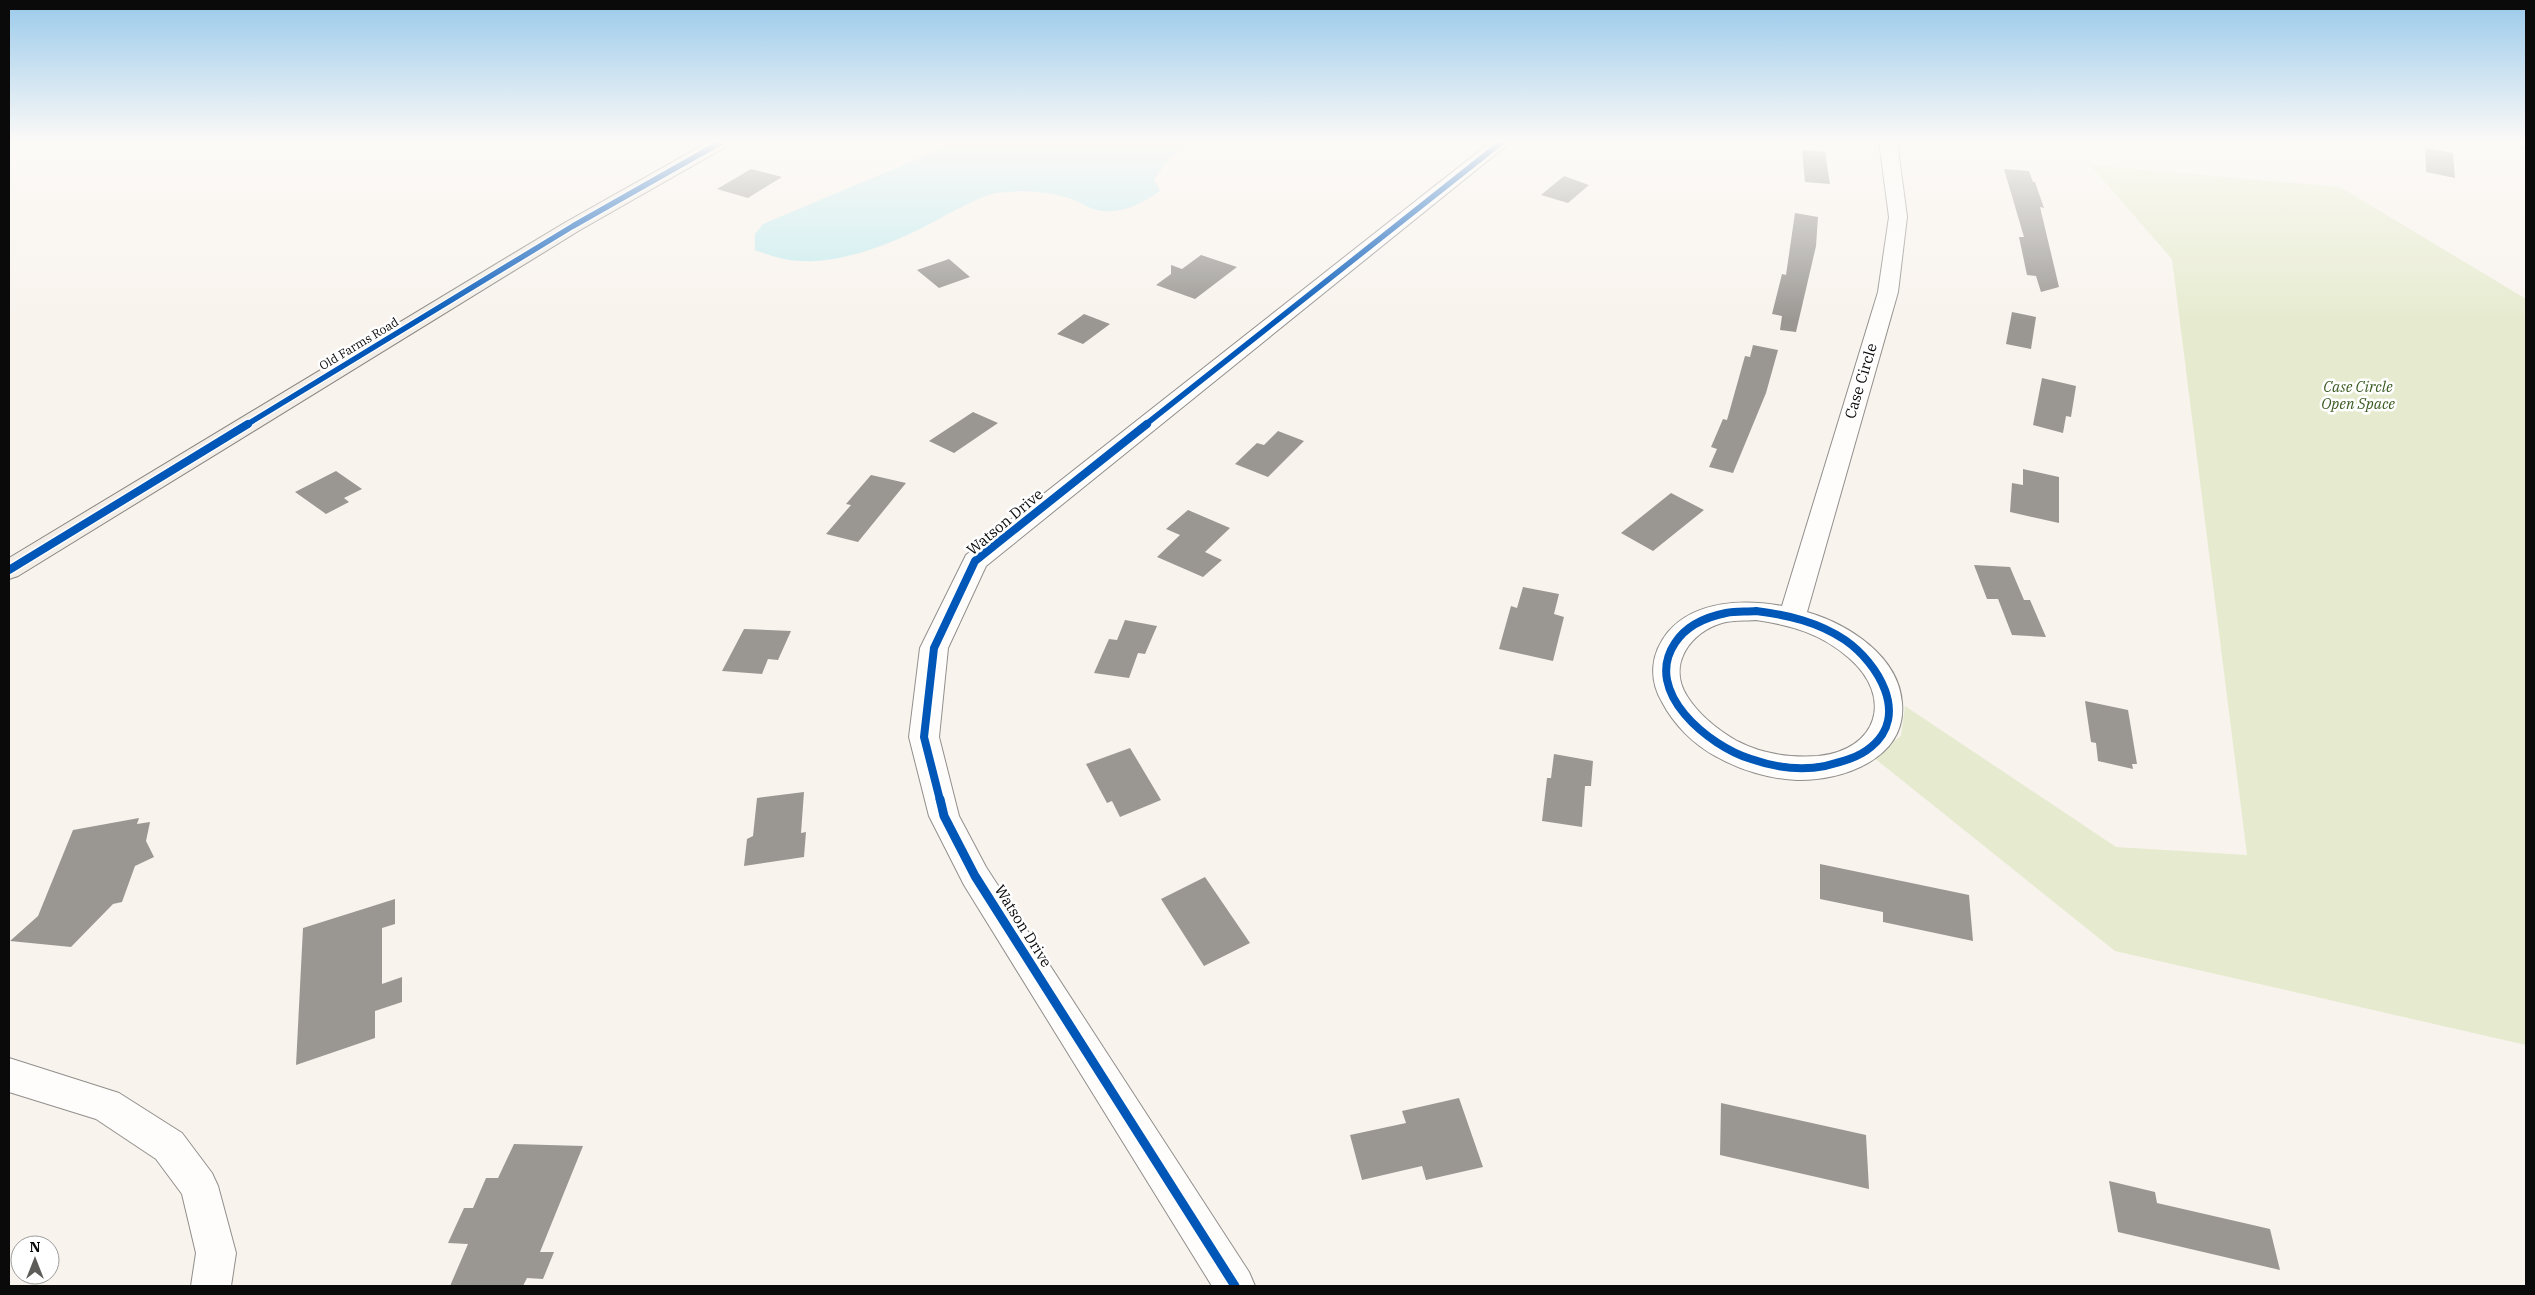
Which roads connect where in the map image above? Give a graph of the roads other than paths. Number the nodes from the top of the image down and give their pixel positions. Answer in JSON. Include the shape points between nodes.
{"nodes":[{"id":1,"x":616,"y":201,"type":"edge"},
{"id":2,"x":1427,"y":201,"type":"edge"},
{"id":3,"x":1896,"y":201,"type":"edge"},
{"id":4,"x":9,"y":570,"type":"edge"},
{"id":5,"x":1792,"y":616,"type":"junction"},
{"id":6,"x":9,"y":1075,"type":"edge"},
{"id":7,"x":211,"y":1286,"type":"edge"},
{"id":8,"x":1235,"y":1286,"type":"edge"}],
"edges":[{"from":1,"to":4,"type":"street","name":"Old Farms Road"},
{"from":2,"to":8,"type":"street","name":"Watson Drive","via":[[975,561],[934,648],[924,737],[944,816],[975,876]]},
{"from":3,"to":5,"type":"street","name":"Case Circle","via":[[1898,217],[1888,292]]},
{"from":5,"to":5,"type":"street","via":[[1748,611],[1722,613],[1694,624],[1674,641],[1665,664],[1669,690],[1685,717],[1713,741],[1748,759],[1798,768],[1827,767],[1859,757],[1881,738],[1890,716],[1887,692],[1874,667],[1852,646],[1824,628]]},
{"from":6,"to":7,"type":"street","via":[[106,1105],[169,1146],[199,1186],[216,1253]]}]}
